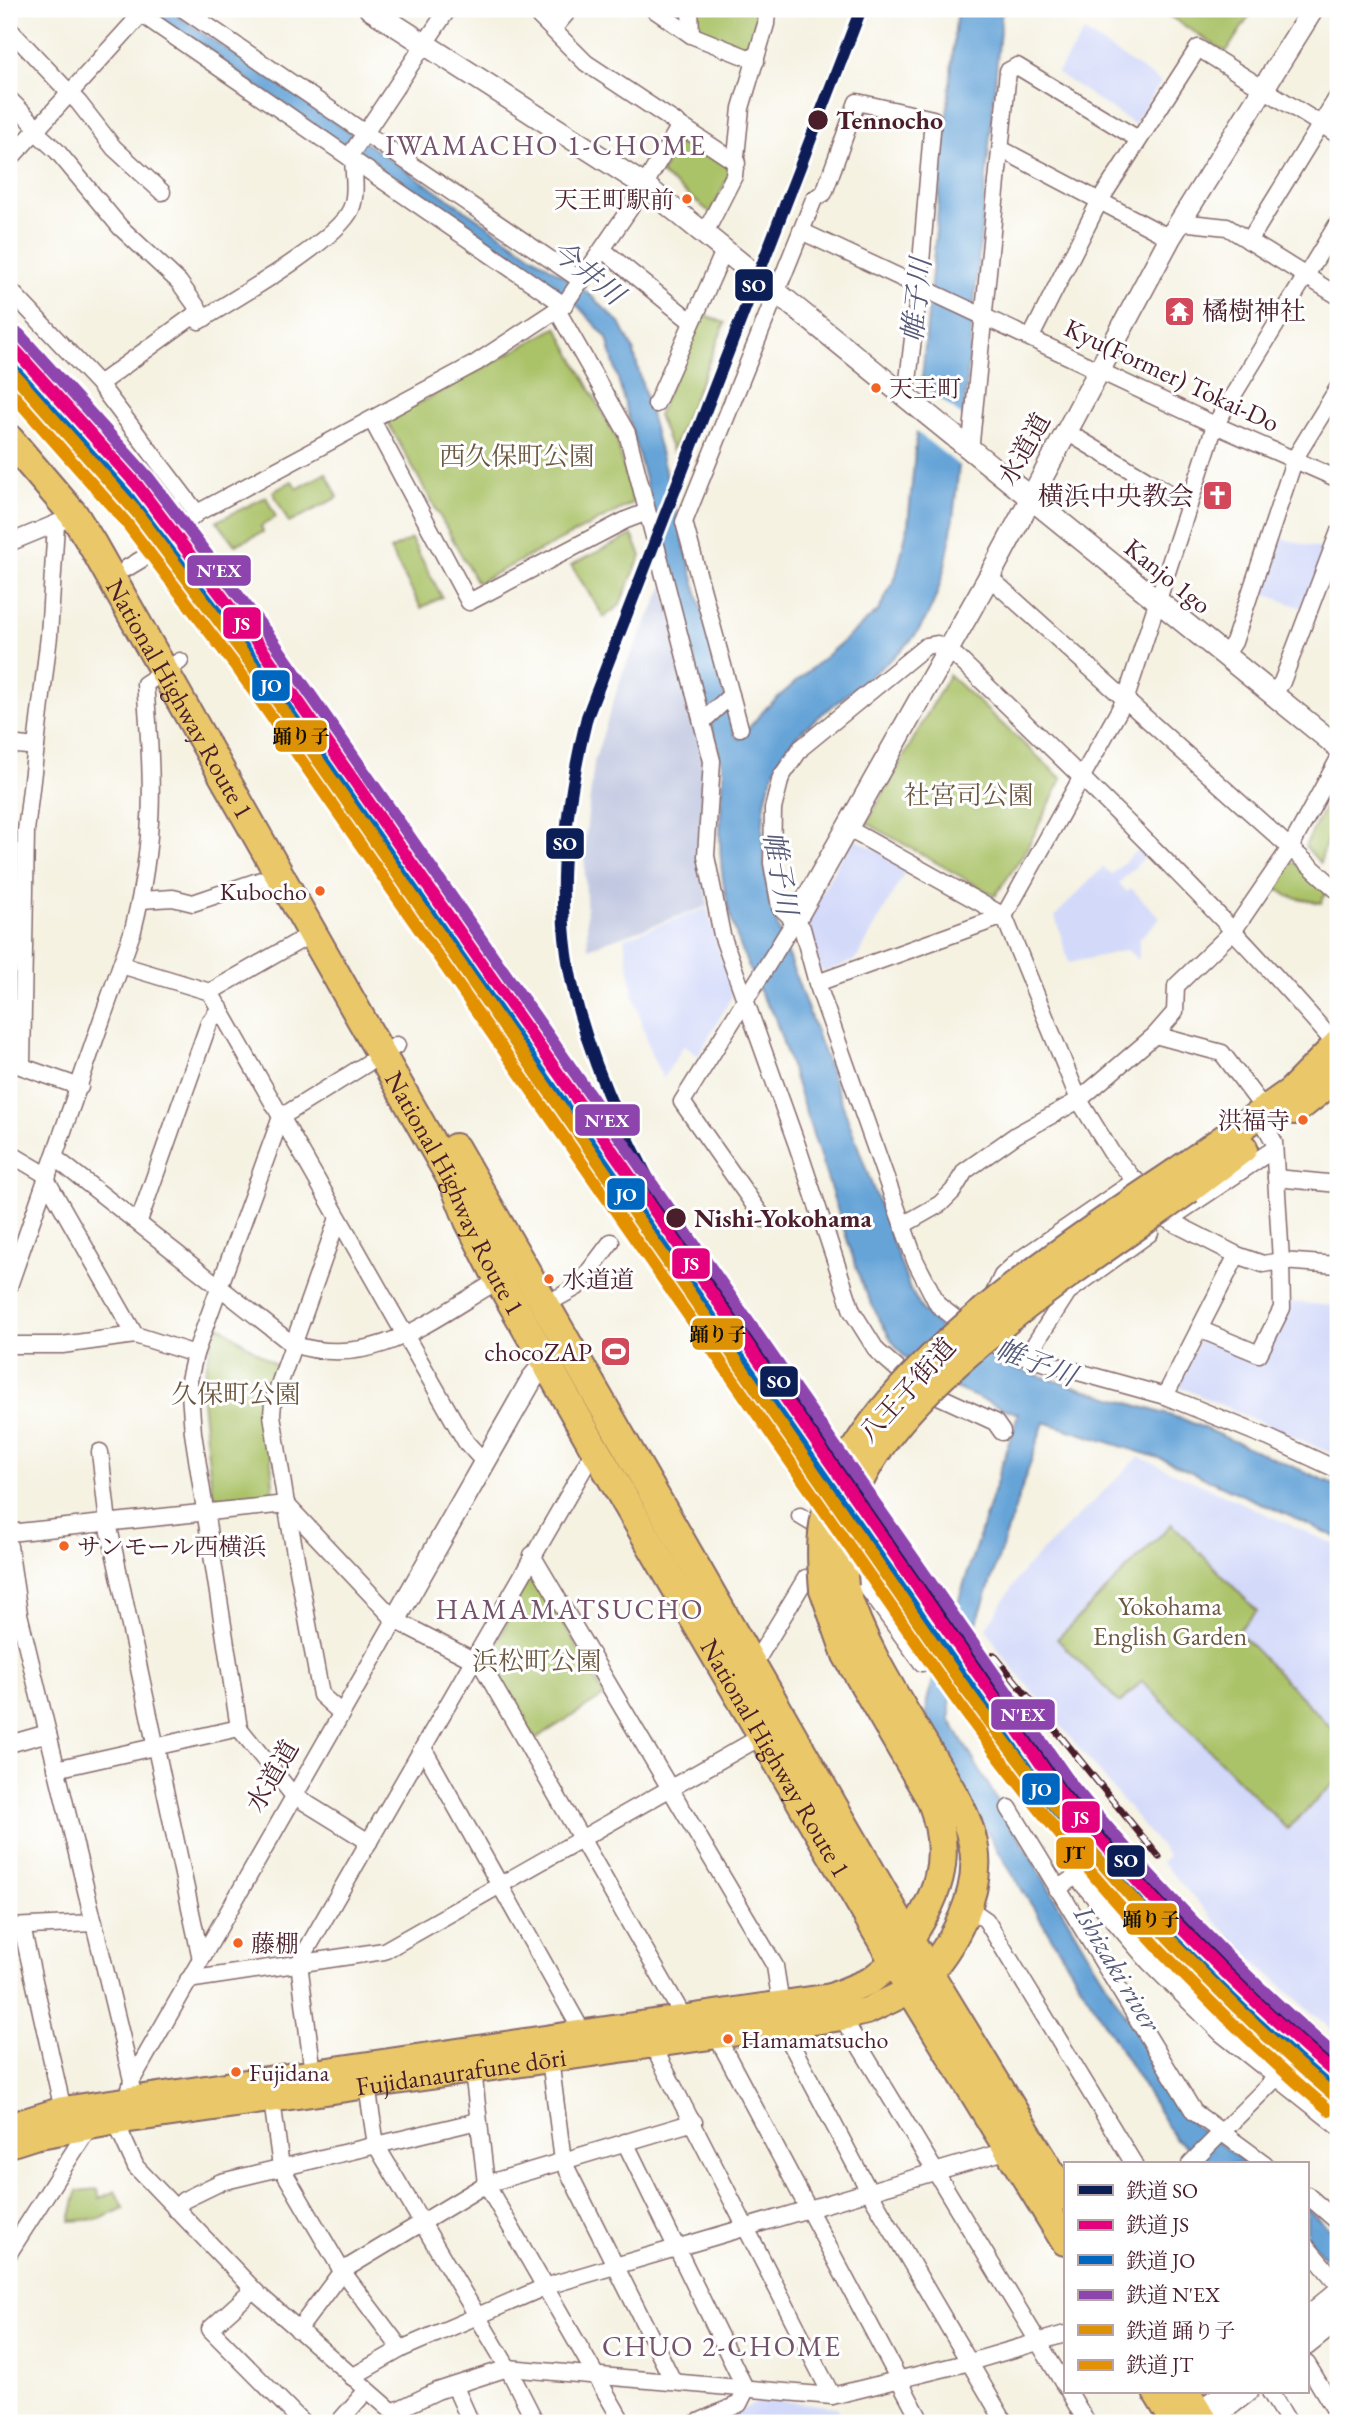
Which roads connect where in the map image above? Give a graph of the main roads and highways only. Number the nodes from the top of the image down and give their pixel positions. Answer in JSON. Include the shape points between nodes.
{"nodes":[{"id":1,"x":9,"y":415,"type":"edge"},
{"id":2,"x":9,"y":439,"type":"edge"},
{"id":3,"x":172,"y":666,"type":"junction"},
{"id":4,"x":1338,"y":1046,"type":"edge"},
{"id":5,"x":390,"y":1049,"type":"junction"},
{"id":6,"x":1338,"y":1076,"type":"edge"},
{"id":7,"x":1267,"y":1132,"type":"junction"},
{"id":8,"x":834,"y":1584,"type":"junction"},
{"id":9,"x":902,"y":1950,"type":"junction"},
{"id":10,"x":920,"y":1981,"type":"junction"},
{"id":11,"x":781,"y":2015,"type":"junction"},
{"id":12,"x":657,"y":2033,"type":"junction"},
{"id":13,"x":127,"y":2100,"type":"junction"},
{"id":14,"x":9,"y":2127,"type":"edge"},
{"id":15,"x":9,"y":2144,"type":"edge"},
{"id":16,"x":1064,"y":2195,"type":"edge"},
{"id":17,"x":1064,"y":2239,"type":"edge"},
{"id":18,"x":1161,"y":2394,"type":"edge"},
{"id":19,"x":1195,"y":2412,"type":"edge"}],
"edges":[{"from":1,"to":3,"type":"highway","name":"National Highway Route 1","via":[[89,505],[127,568]]},
{"from":2,"to":3,"type":"highway","name":"National Highway Route 1"},
{"from":3,"to":5,"type":"highway","name":"National Highway Route 1"},
{"from":3,"to":5,"type":"highway","name":"National Highway Route 1","via":[[279,874]]},
{"from":4,"to":7,"type":"highway","name":"八王子街道"},
{"from":5,"to":9,"type":"highway","name":"National Highway Route 1","via":[[545,1305],[752,1666]]},
{"from":5,"to":9,"type":"highway","name":"National Highway Route 1","via":[[468,1221],[595,1449],[764,1735]]},
{"from":6,"to":7,"type":"highway","name":"八王子街道"},
{"from":7,"to":8,"type":"highway","name":"八王子街道","bridge":true,"via":[[1183,1180],[976,1317],[911,1379],[861,1438],[831,1497],[823,1528]]},
{"from":8,"to":9,"type":"highway","name":"八王子街道","via":[[847,1655],[941,1823],[943,1866],[938,1887]]},
{"from":8,"to":10,"type":"highway","name":"八王子街道","via":[[965,1818],[973,1842],[967,1907],[946,1949]]},
{"from":9,"to":10,"type":"highway","name":"National Highway Route 1"},
{"from":9,"to":11,"type":"main road","name":"Fujidanaurafune dōri","via":[[856,1989]]},
{"from":10,"to":11,"type":"main road","name":"Fujidanaurafune dōri","via":[[867,2011],[842,2017]]},
{"from":10,"to":16,"type":"highway","name":"National Highway Route 1"},
{"from":10,"to":17,"type":"highway","name":"National Highway Route 1","via":[[1009,2150]]},
{"from":11,"to":12,"type":"main road","name":"Fujidanaurafune dōri","via":[[716,2035]]},
{"from":11,"to":12,"type":"main road","name":"Fujidanaurafune dōri","via":[[684,2018]]},
{"from":12,"to":13,"type":"main road","name":"Fujidanaurafune dōri","via":[[583,2033]]},
{"from":12,"to":13,"type":"main road","name":"Fujidanaurafune dōri","via":[[550,2059],[272,2100]]},
{"from":13,"to":14,"type":"main road","name":"Fujidanaurafune dōri","via":[[63,2110]]},
{"from":13,"to":15,"type":"main road","name":"Fujidanaurafune dōri","via":[[90,2126]]},
{"from":18,"to":19,"type":"highway"}]}
